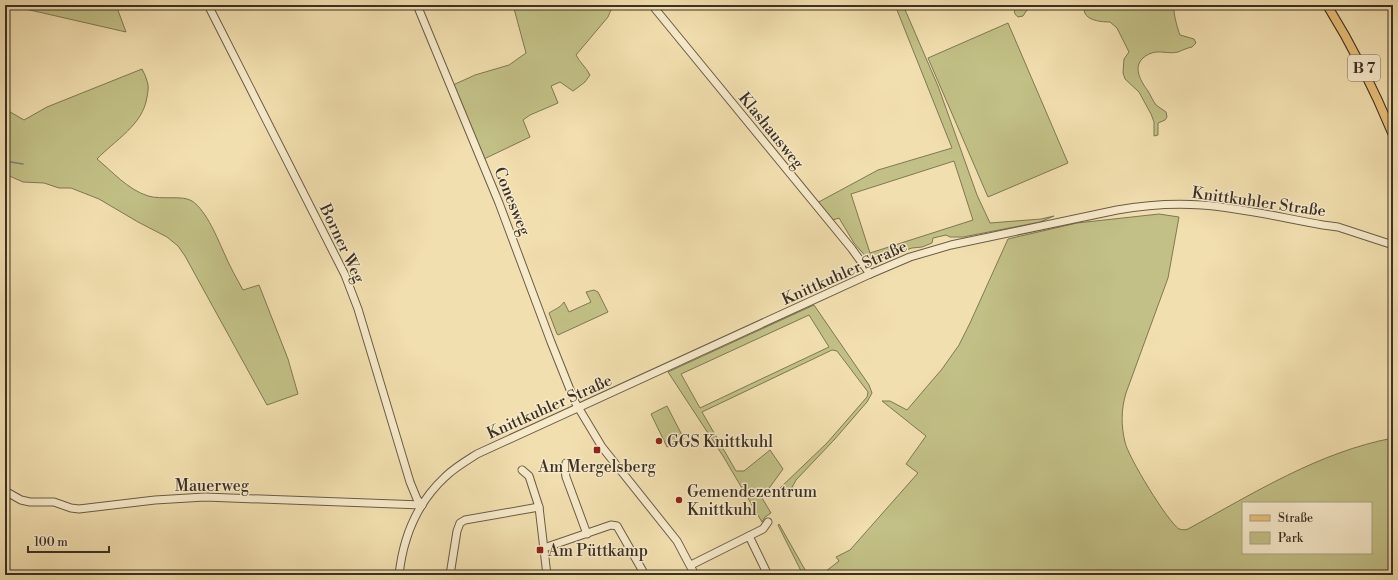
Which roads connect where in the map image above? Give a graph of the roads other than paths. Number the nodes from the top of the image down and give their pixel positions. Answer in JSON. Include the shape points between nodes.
{"nodes":[{"id":1,"x":208,"y":5,"type":"edge"},
{"id":2,"x":417,"y":5,"type":"edge"},
{"id":3,"x":652,"y":5,"type":"edge"},
{"id":4,"x":1327,"y":5,"type":"edge"},
{"id":5,"x":1393,"y":136,"type":"edge"},
{"id":6,"x":1393,"y":245,"type":"edge"},
{"id":7,"x":870,"y":274,"type":"junction"},
{"id":8,"x":578,"y":409,"type":"junction"},
{"id":9,"x":566,"y":463,"type":"dead end"},
{"id":10,"x":522,"y":470,"type":"dead end"},
{"id":11,"x":5,"y":491,"type":"edge"},
{"id":12,"x":422,"y":505,"type":"junction"},
{"id":13,"x":539,"y":507,"type":"junction"},
{"id":14,"x":768,"y":522,"type":"dead end"},
{"id":15,"x":587,"y":534,"type":"junction"},
{"id":16,"x":749,"y":536,"type":"junction"},
{"id":17,"x":544,"y":548,"type":"junction"},
{"id":18,"x":691,"y":565,"type":"junction"},
{"id":19,"x":399,"y":575,"type":"edge"},
{"id":20,"x":450,"y":575,"type":"edge"},
{"id":21,"x":547,"y":575,"type":"edge"},
{"id":22,"x":645,"y":575,"type":"edge"},
{"id":23,"x":695,"y":575,"type":"edge"},
{"id":24,"x":768,"y":575,"type":"edge"}],
"edges":[{"from":1,"to":12,"type":"street","name":"Borner Weg","via":[[345,275],[410,482]]},
{"from":2,"to":8,"type":"street","name":"Conesweg","via":[[500,203]]},
{"from":3,"to":7,"type":"street","name":"Klashausweg"},
{"from":4,"to":5,"type":"main road","number":"B 7","via":[[1362,64]]},
{"from":6,"to":7,"type":"street","name":"Knittkuhler Straße","via":[[1338,227],[1220,207],[1168,204],[1117,210],[951,245],[910,257]]},
{"from":7,"to":8,"type":"street","name":"Knittkuhler Straße"},
{"from":8,"to":12,"type":"street","name":"Knittkuhler Straße","via":[[477,454],[445,477]]},
{"from":8,"to":18,"type":"street","via":[[602,447],[677,541]]},
{"from":9,"to":15,"type":"street","via":[[566,477]]},
{"from":10,"to":13,"type":"street","via":[[529,476]]},
{"from":11,"to":12,"type":"street","name":"Mauerweg","via":[[21,500],[54,502],[79,509],[205,497]]},
{"from":12,"to":19,"type":"street","name":"Knittkuhler Straße","via":[[406,538]]},
{"from":13,"to":17,"type":"street"},
{"from":13,"to":20,"type":"street","via":[[460,523]]},
{"from":14,"to":16,"type":"street","via":[[763,529]]},
{"from":15,"to":17,"type":"street"},
{"from":15,"to":22,"type":"street","via":[[611,525],[616,526]]},
{"from":16,"to":18,"type":"street"},
{"from":16,"to":24,"type":"street"},
{"from":17,"to":21,"type":"street"},
{"from":18,"to":23,"type":"street"}]}
